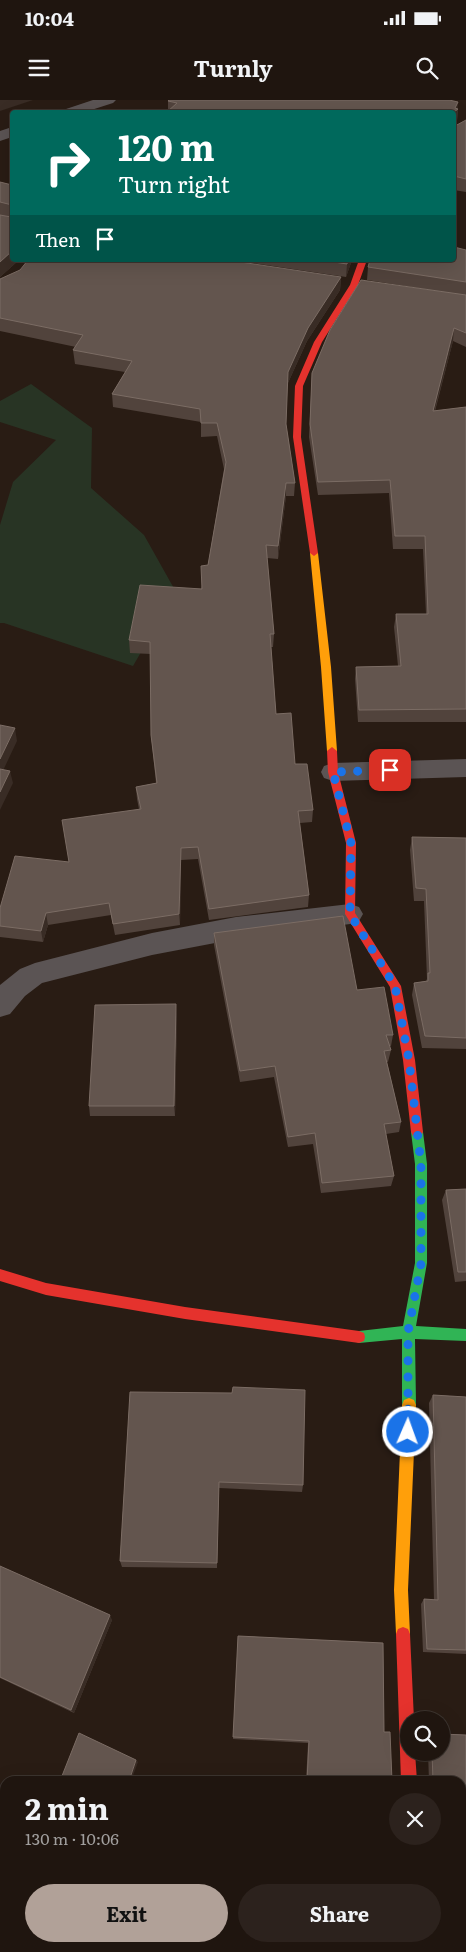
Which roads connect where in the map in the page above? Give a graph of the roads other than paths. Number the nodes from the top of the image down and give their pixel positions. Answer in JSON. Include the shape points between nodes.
{"nodes":[{"id":1,"x":108,"y":100,"type":"edge"},
{"id":2,"x":77,"y":110,"type":"edge"},
{"id":3,"x":362,"y":262,"type":"edge"},
{"id":4,"x":334,"y":283,"type":"edge"},
{"id":5,"x":354,"y":286,"type":"junction"},
{"id":6,"x":372,"y":288,"type":"edge"},
{"id":7,"x":466,"y":768,"type":"edge"},
{"id":8,"x":333,"y":772,"type":"junction"},
{"id":9,"x":350,"y":914,"type":"junction"},
{"id":10,"x":0,"y":1006,"type":"edge"},
{"id":11,"x":0,"y":1275,"type":"edge"},
{"id":12,"x":408,"y":1332,"type":"junction"},
{"id":13,"x":466,"y":1334,"type":"edge"},
{"id":14,"x":410,"y":1776,"type":"edge"}],
"edges":[{"from":1,"to":2,"type":"street"},
{"from":3,"to":5,"type":"street"},
{"from":4,"to":5,"type":"street"},
{"from":5,"to":6,"type":"street"},
{"from":5,"to":8,"type":"street","via":[[318,342],[299,386],[297,436],[325,657]]},
{"from":7,"to":8,"type":"street"},
{"from":8,"to":9,"type":"street","via":[[351,843]]},
{"from":9,"to":10,"type":"street","via":[[226,929],[35,974],[7,994]]},
{"from":9,"to":12,"type":"street","via":[[395,986],[409,1060],[421,1164],[421,1264]]},
{"from":11,"to":12,"type":"street","via":[[46,1289],[356,1337]]},
{"from":12,"to":13,"type":"street"},
{"from":12,"to":14,"type":"street","via":[[409,1412],[401,1590]]}]}
